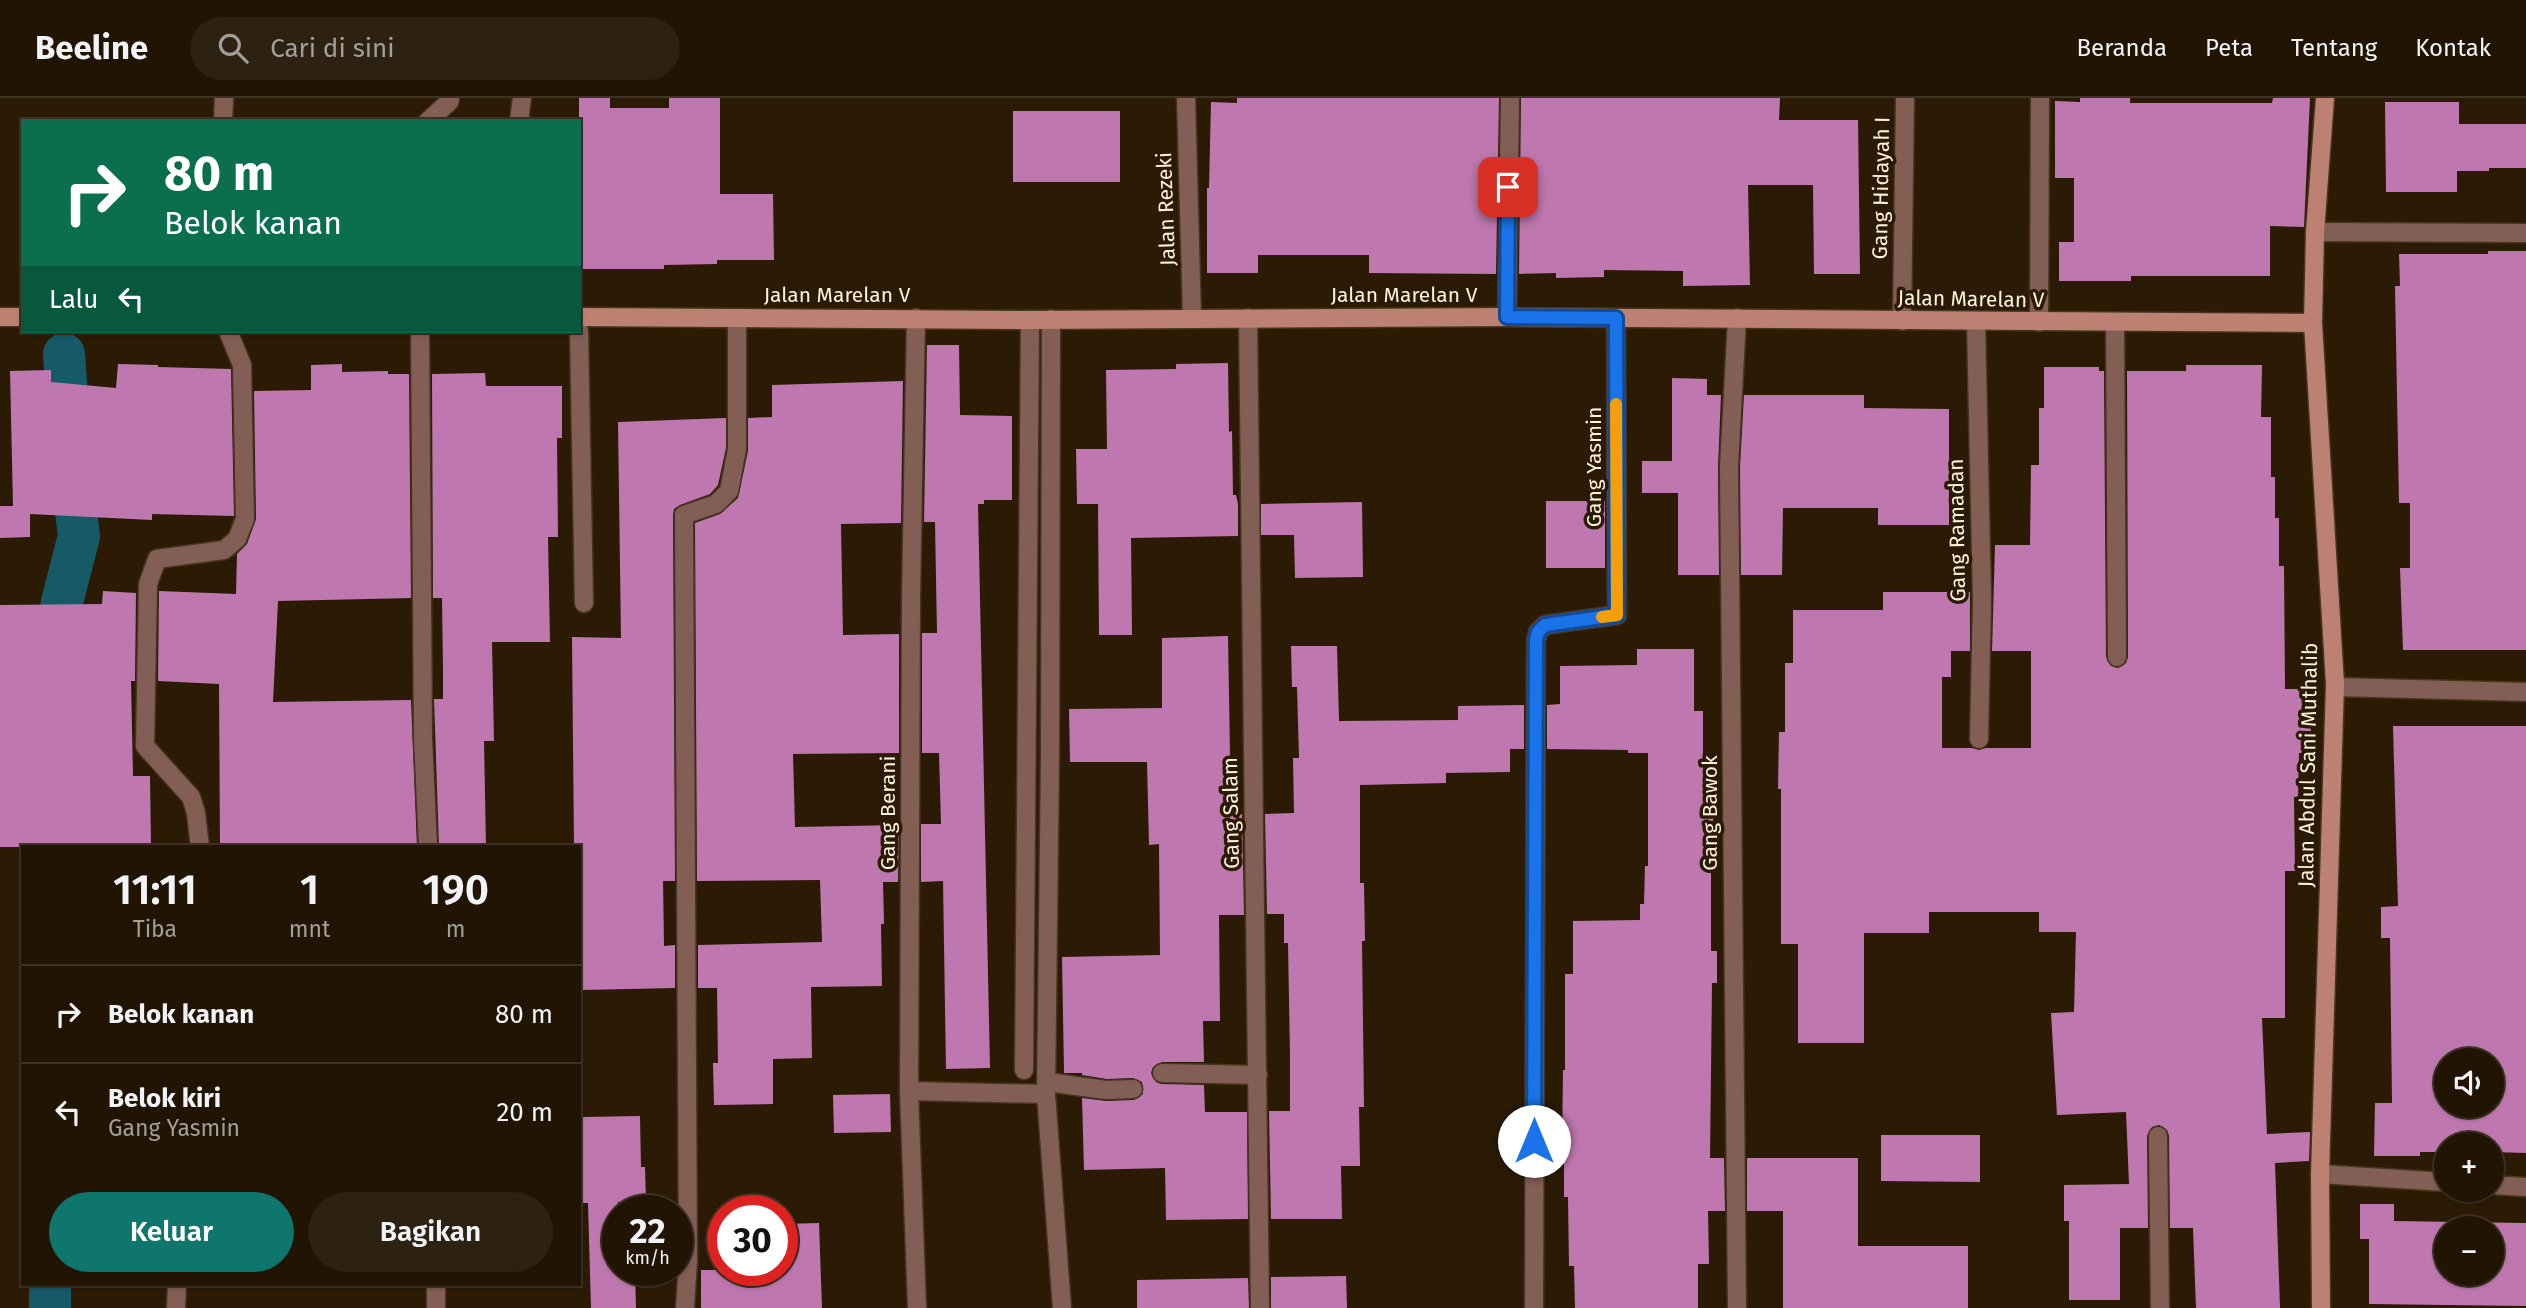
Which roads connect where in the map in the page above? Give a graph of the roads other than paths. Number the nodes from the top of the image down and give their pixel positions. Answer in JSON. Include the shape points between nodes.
{"nodes":[{"id":1,"x":224,"y":98,"type":"edge"},
{"id":2,"x":450,"y":98,"type":"edge"},
{"id":3,"x":522,"y":98,"type":"edge"},
{"id":4,"x":1186,"y":98,"type":"edge"},
{"id":5,"x":1510,"y":98,"type":"edge"},
{"id":6,"x":1905,"y":98,"type":"edge"},
{"id":7,"x":2040,"y":98,"type":"edge"},
{"id":8,"x":2325,"y":98,"type":"edge"},
{"id":9,"x":223,"y":119,"type":"edge"},
{"id":10,"x":430,"y":119,"type":"edge"},
{"id":11,"x":519,"y":119,"type":"edge"},
{"id":12,"x":2315,"y":232,"type":"junction"},
{"id":13,"x":2526,"y":233,"type":"edge"},
{"id":14,"x":0,"y":317,"type":"edge"},
{"id":15,"x":21,"y":317,"type":"edge"},
{"id":16,"x":581,"y":317,"type":"edge"},
{"id":17,"x":737,"y":317,"type":"junction"},
{"id":18,"x":1507,"y":317,"type":"junction"},
{"id":19,"x":916,"y":318,"type":"junction"},
{"id":20,"x":1192,"y":318,"type":"junction"},
{"id":21,"x":1248,"y":318,"type":"junction"},
{"id":22,"x":1616,"y":318,"type":"junction"},
{"id":23,"x":1737,"y":318,"type":"junction"},
{"id":24,"x":1051,"y":319,"type":"junction"},
{"id":25,"x":1030,"y":320,"type":"junction"},
{"id":26,"x":1902,"y":321,"type":"junction"},
{"id":27,"x":1976,"y":321,"type":"junction"},
{"id":28,"x":2039,"y":322,"type":"junction"},
{"id":29,"x":2115,"y":323,"type":"junction"},
{"id":30,"x":2313,"y":323,"type":"junction"},
{"id":31,"x":229,"y":333,"type":"edge"},
{"id":32,"x":420,"y":333,"type":"edge"},
{"id":33,"x":579,"y":333,"type":"edge"},
{"id":34,"x":584,"y":603,"type":"dead end"},
{"id":35,"x":2117,"y":657,"type":"dead end"},
{"id":36,"x":2335,"y":684,"type":"junction"},
{"id":37,"x":2526,"y":692,"type":"edge"},
{"id":38,"x":1979,"y":739,"type":"dead end"},
{"id":39,"x":200,"y":845,"type":"edge"},
{"id":40,"x":428,"y":845,"type":"edge"},
{"id":41,"x":1024,"y":1070,"type":"dead end"},
{"id":42,"x":1162,"y":1073,"type":"dead end"},
{"id":43,"x":1258,"y":1075,"type":"junction"},
{"id":44,"x":1046,"y":1088,"type":"junction"},
{"id":45,"x":1133,"y":1089,"type":"dead end"},
{"id":46,"x":909,"y":1091,"type":"junction"},
{"id":47,"x":2158,"y":1136,"type":"dead end"},
{"id":48,"x":2320,"y":1174,"type":"junction"},
{"id":49,"x":2434,"y":1181,"type":"edge"},
{"id":50,"x":2504,"y":1186,"type":"edge"},
{"id":51,"x":2526,"y":1187,"type":"edge"},
{"id":52,"x":177,"y":1286,"type":"edge"},
{"id":53,"x":436,"y":1286,"type":"edge"},
{"id":54,"x":176,"y":1308,"type":"edge"},
{"id":55,"x":436,"y":1308,"type":"edge"},
{"id":56,"x":685,"y":1308,"type":"edge"},
{"id":57,"x":917,"y":1308,"type":"edge"},
{"id":58,"x":1062,"y":1308,"type":"edge"},
{"id":59,"x":1260,"y":1308,"type":"edge"},
{"id":60,"x":1534,"y":1308,"type":"edge"},
{"id":61,"x":1737,"y":1308,"type":"edge"},
{"id":62,"x":2160,"y":1308,"type":"edge"},
{"id":63,"x":2321,"y":1308,"type":"edge"}],
"edges":[{"from":1,"to":9,"type":"street"},
{"from":2,"to":10,"type":"street"},
{"from":3,"to":11,"type":"street"},
{"from":4,"to":20,"type":"street","name":"Jalan Rezeki"},
{"from":5,"to":18,"type":"street"},
{"from":6,"to":26,"type":"street","name":"Gang Hidayah I"},
{"from":7,"to":28,"type":"street"},
{"from":8,"to":12,"type":"street","name":"Jalan Abdul Sani Muthalib"},
{"from":12,"to":13,"type":"street"},
{"from":12,"to":30,"type":"street","name":"Jalan Abdul Sani Muthalib"},
{"from":14,"to":15,"type":"street"},
{"from":16,"to":17,"type":"street","name":"Jalan Marelan V"},
{"from":17,"to":19,"type":"street","name":"Jalan Marelan V"},
{"from":17,"to":56,"type":"street","via":[[737,449],[729,491],[716,504],[684,515]]},
{"from":18,"to":21,"type":"street","name":"Jalan Marelan V"},
{"from":18,"to":22,"type":"street","name":"Jalan Marelan V"},
{"from":19,"to":25,"type":"street","name":"Jalan Marelan V"},
{"from":19,"to":46,"type":"street","name":"Gang Berani"},
{"from":20,"to":21,"type":"street","name":"Jalan Marelan V"},
{"from":20,"to":24,"type":"street","name":"Jalan Marelan V"},
{"from":21,"to":43,"type":"street","name":"Gang Salam"},
{"from":22,"to":23,"type":"street","name":"Jalan Marelan V"},
{"from":22,"to":60,"type":"street","name":"Gang Yasmin","via":[[1617,615],[1545,625],[1536,640]]},
{"from":23,"to":26,"type":"street","name":"Jalan Marelan V"},
{"from":23,"to":61,"type":"street","name":"Gang Bawok","via":[[1729,467]]},
{"from":24,"to":25,"type":"street","name":"Jalan Marelan V"},
{"from":24,"to":44,"type":"street"},
{"from":25,"to":41,"type":"street"},
{"from":26,"to":27,"type":"street","name":"Jalan Marelan V"},
{"from":27,"to":28,"type":"street","name":"Jalan Marelan V"},
{"from":27,"to":38,"type":"street","name":"Gang Ramadan","via":[[1982,600]]},
{"from":28,"to":29,"type":"street","name":"Jalan Marelan V"},
{"from":29,"to":30,"type":"street","name":"Jalan Marelan V"},
{"from":29,"to":35,"type":"street"},
{"from":30,"to":36,"type":"street","name":"Jalan Abdul Sani Muthalib"},
{"from":31,"to":39,"type":"street","via":[[242,365],[245,519],[237,539],[224,550],[157,559],[148,584],[145,746],[191,797]]},
{"from":32,"to":40,"type":"street"},
{"from":33,"to":34,"type":"street"},
{"from":36,"to":37,"type":"street"},
{"from":36,"to":48,"type":"street","name":"Jalan Abdul Sani Muthalib"},
{"from":42,"to":43,"type":"street"},
{"from":43,"to":59,"type":"street","name":"Gang Salam"},
{"from":44,"to":45,"type":"street"},
{"from":44,"to":46,"type":"street"},
{"from":44,"to":58,"type":"street"},
{"from":46,"to":57,"type":"street","name":"Gang Berani"},
{"from":47,"to":62,"type":"street"},
{"from":48,"to":49,"type":"street"},
{"from":48,"to":63,"type":"street","name":"Jalan Abdul Sani Muthalib"},
{"from":50,"to":51,"type":"street"},
{"from":52,"to":54,"type":"street"},
{"from":53,"to":55,"type":"street"}]}
